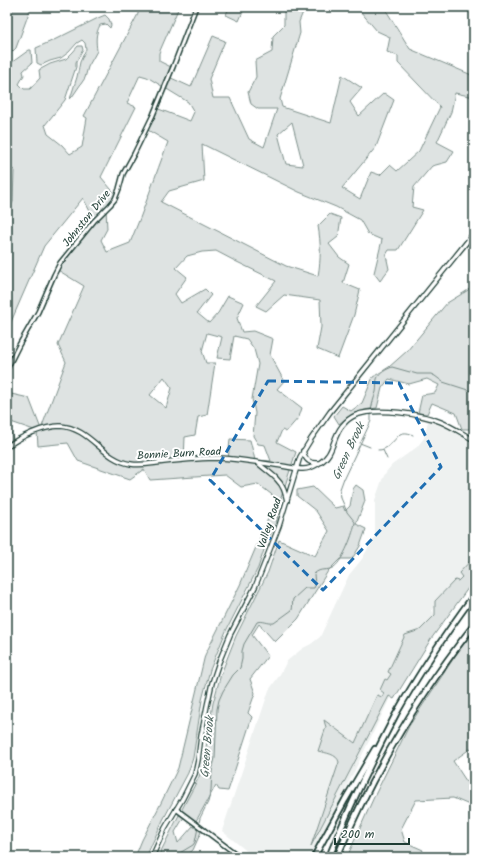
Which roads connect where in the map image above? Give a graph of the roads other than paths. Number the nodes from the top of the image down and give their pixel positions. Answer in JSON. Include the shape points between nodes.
{"nodes":[{"id":1,"x":196,"y":7,"type":"edge"},
{"id":2,"x":474,"y":233,"type":"edge"},
{"id":3,"x":7,"y":368,"type":"edge"},
{"id":4,"x":474,"y":440,"type":"edge"},
{"id":5,"x":7,"y":448,"type":"edge"},
{"id":6,"x":303,"y":451,"type":"junction"},
{"id":7,"x":258,"y":463,"type":"junction"},
{"id":8,"x":319,"y":463,"type":"junction"},
{"id":9,"x":296,"y":469,"type":"junction"},
{"id":10,"x":287,"y":501,"type":"junction"},
{"id":11,"x":474,"y":595,"type":"edge"},
{"id":12,"x":474,"y":625,"type":"edge"},
{"id":13,"x":382,"y":741,"type":"junction"},
{"id":14,"x":176,"y":809,"type":"junction"},
{"id":15,"x":152,"y":857,"type":"edge"},
{"id":16,"x":240,"y":857,"type":"edge"},
{"id":17,"x":314,"y":857,"type":"edge"},
{"id":18,"x":329,"y":857,"type":"edge"},
{"id":19,"x":337,"y":857,"type":"edge"}],
"edges":[{"from":1,"to":3,"type":"street","name":"Johnston Drive","via":[[154,115],[122,174],[115,199],[60,264],[38,312]]},
{"from":2,"to":6,"type":"main road","name":"Valley Road","via":[[330,412]]},
{"from":4,"to":8,"type":"main road","via":[[448,425],[431,419],[375,412],[357,415],[345,423],[328,455]]},
{"from":5,"to":7,"type":"main road","name":"Bonnie Burn Road","via":[[38,430],[58,426],[80,432],[108,455],[131,464],[218,458]]},
{"from":6,"to":8,"type":"main road","via":[[308,461]]},
{"from":6,"to":9,"type":"main road","name":"Valley Road"},
{"from":7,"to":9,"type":"main road","name":"Bonnie Burn Road"},
{"from":7,"to":10,"type":"main road","via":[[282,484]]},
{"from":8,"to":9,"type":"main road","via":[[307,469]]},
{"from":9,"to":10,"type":"main road","name":"Valley Road"},
{"from":10,"to":14,"type":"main road","name":"Valley Road","via":[[255,587],[230,634],[219,662],[207,706],[196,768]]},
{"from":11,"to":13,"type":"highway","via":[[430,659]]},
{"from":12,"to":19,"type":"highway","via":[[406,723],[370,788]]},
{"from":13,"to":17,"type":"highway","via":[[359,774]]},
{"from":13,"to":18,"type":"highway","via":[[347,812]]},
{"from":14,"to":15,"type":"main road","name":"Valley Road"},
{"from":14,"to":16,"type":"street"}]}
